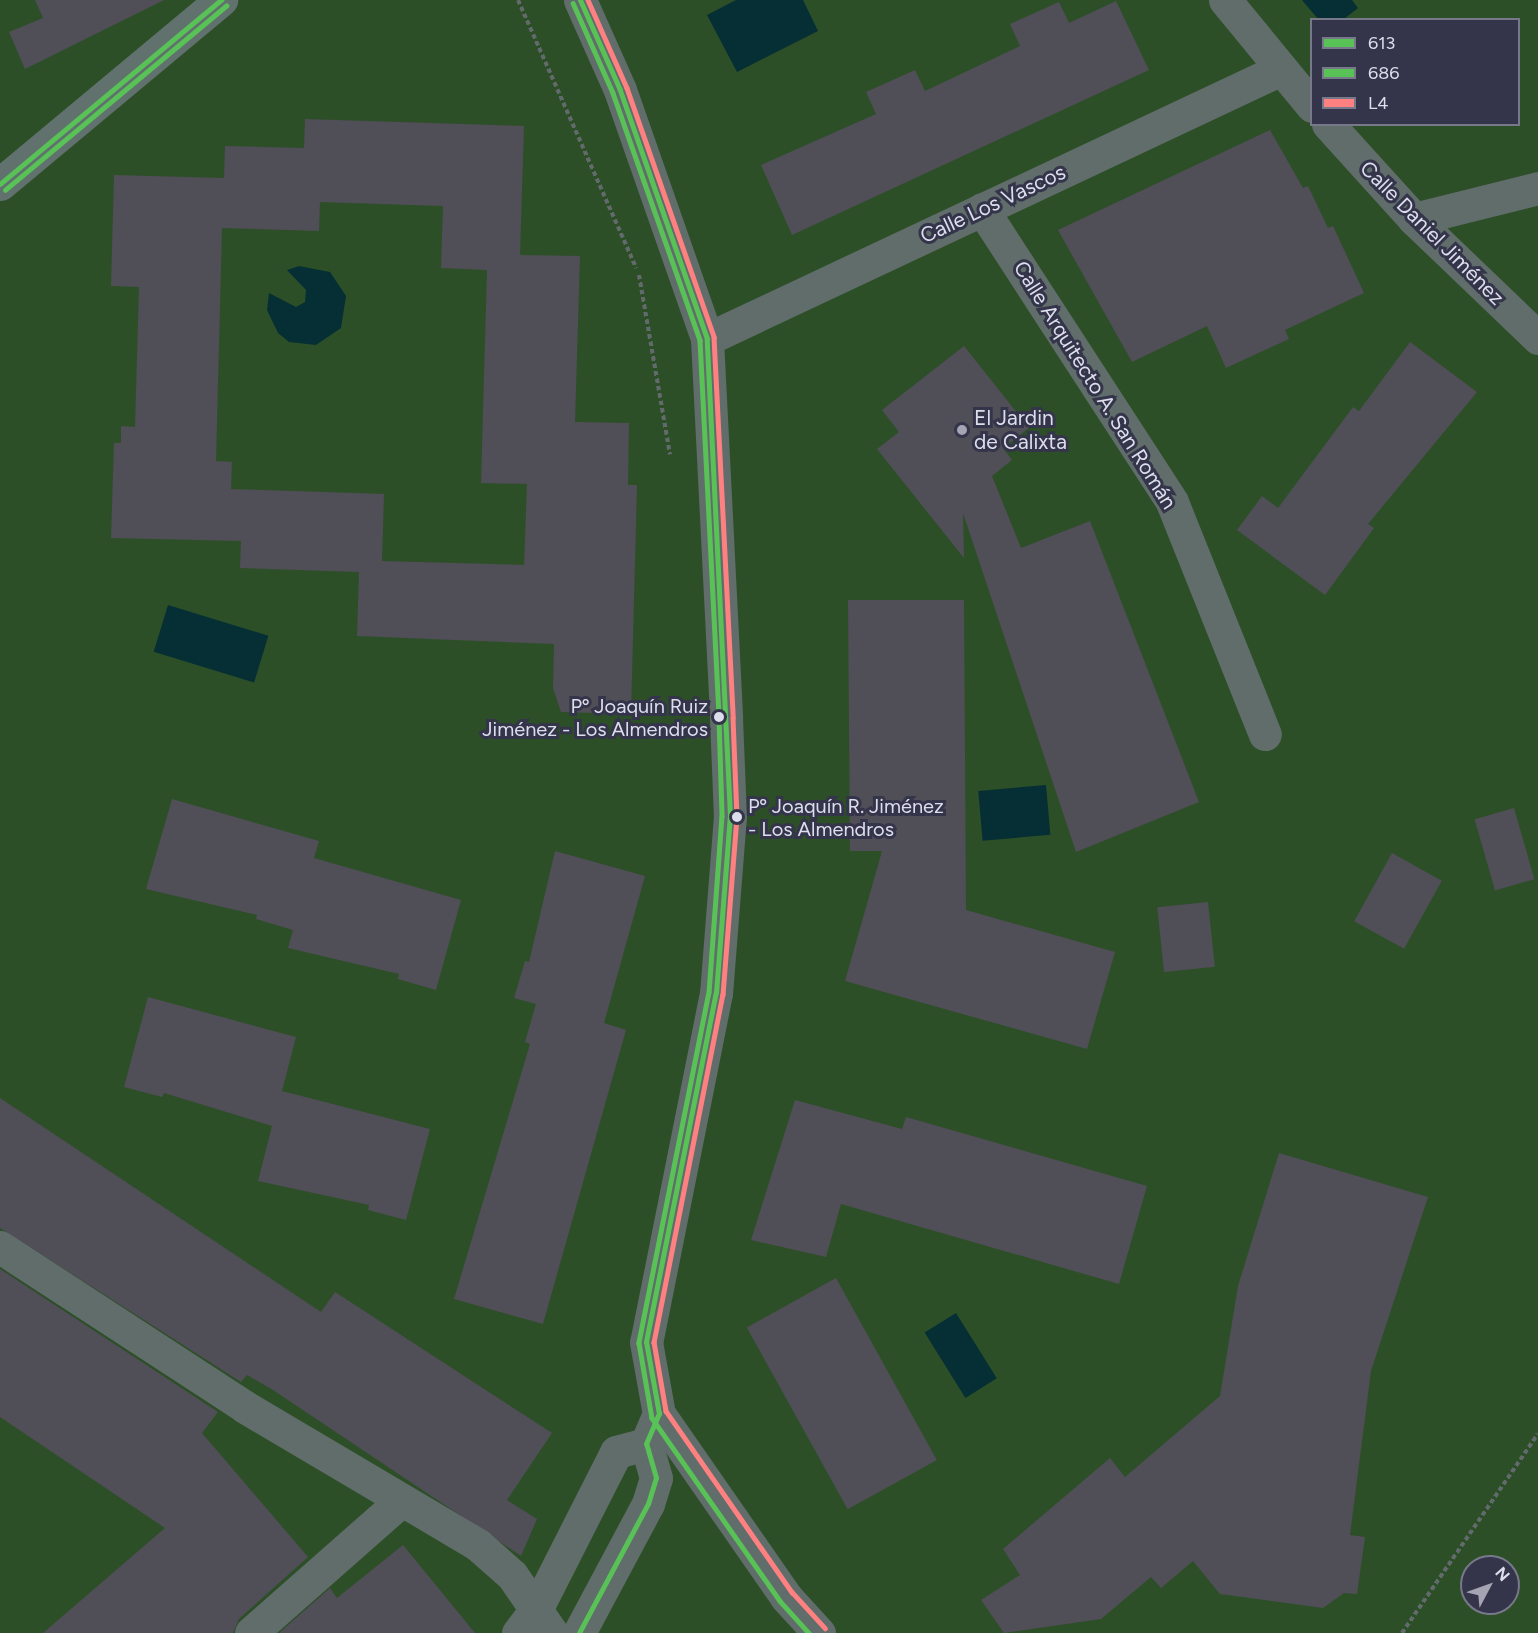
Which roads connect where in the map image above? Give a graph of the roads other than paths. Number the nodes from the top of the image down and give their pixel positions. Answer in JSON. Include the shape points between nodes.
{"nodes":[{"id":1,"x":221,"y":0,"type":"edge"},
{"id":2,"x":580,"y":0,"type":"edge"},
{"id":3,"x":1225,"y":0,"type":"edge"},
{"id":4,"x":1279,"y":70,"type":"junction"},
{"id":5,"x":1310,"y":105,"type":"edge"},
{"id":6,"x":1330,"y":126,"type":"edge"},
{"id":7,"x":0,"y":184,"type":"edge"},
{"id":8,"x":1538,"y":188,"type":"edge"},
{"id":9,"x":982,"y":209,"type":"junction"},
{"id":10,"x":1414,"y":219,"type":"junction"},
{"id":11,"x":1538,"y":338,"type":"edge"},
{"id":12,"x":707,"y":339,"type":"junction"},
{"id":13,"x":1265,"y":734,"type":"dead end"},
{"id":14,"x":0,"y":1247,"type":"edge"},
{"id":15,"x":659,"y":1414,"type":"junction"},
{"id":16,"x":646,"y":1444,"type":"junction"},
{"id":17,"x":402,"y":1500,"type":"junction"},
{"id":18,"x":536,"y":1625,"type":"edge"},
{"id":19,"x":251,"y":1633,"type":"edge"},
{"id":20,"x":579,"y":1633,"type":"edge"},
{"id":21,"x":819,"y":1633,"type":"edge"}],
"edges":[{"from":1,"to":7,"type":"main road"},
{"from":2,"to":12,"type":"street","via":[[620,90]]},
{"from":3,"to":4,"type":"street"},
{"from":4,"to":5,"type":"street"},
{"from":4,"to":9,"type":"street","name":"Calle Los Vascos"},
{"from":6,"to":10,"type":"street","name":"Calle Daniel Jiménez"},
{"from":8,"to":10,"type":"street"},
{"from":9,"to":12,"type":"street","name":"Calle Los Vascos"},
{"from":9,"to":13,"type":"street","name":"Calle Arquitecto A. San Román","via":[[1172,502]]},
{"from":10,"to":11,"type":"street","name":"Calle Daniel Jiménez"},
{"from":12,"to":15,"type":"street","via":[[730,816],[716,993],[646,1342]]},
{"from":14,"to":17,"type":"street","via":[[245,1407]]},
{"from":15,"to":16,"type":"street"},
{"from":15,"to":21,"type":"street","via":[[786,1597]]},
{"from":16,"to":18,"type":"street","via":[[616,1452]]},
{"from":16,"to":20,"type":"street","via":[[656,1478],[648,1504]]},
{"from":17,"to":18,"type":"street","via":[[478,1545],[512,1575]]},
{"from":17,"to":19,"type":"street"}]}
